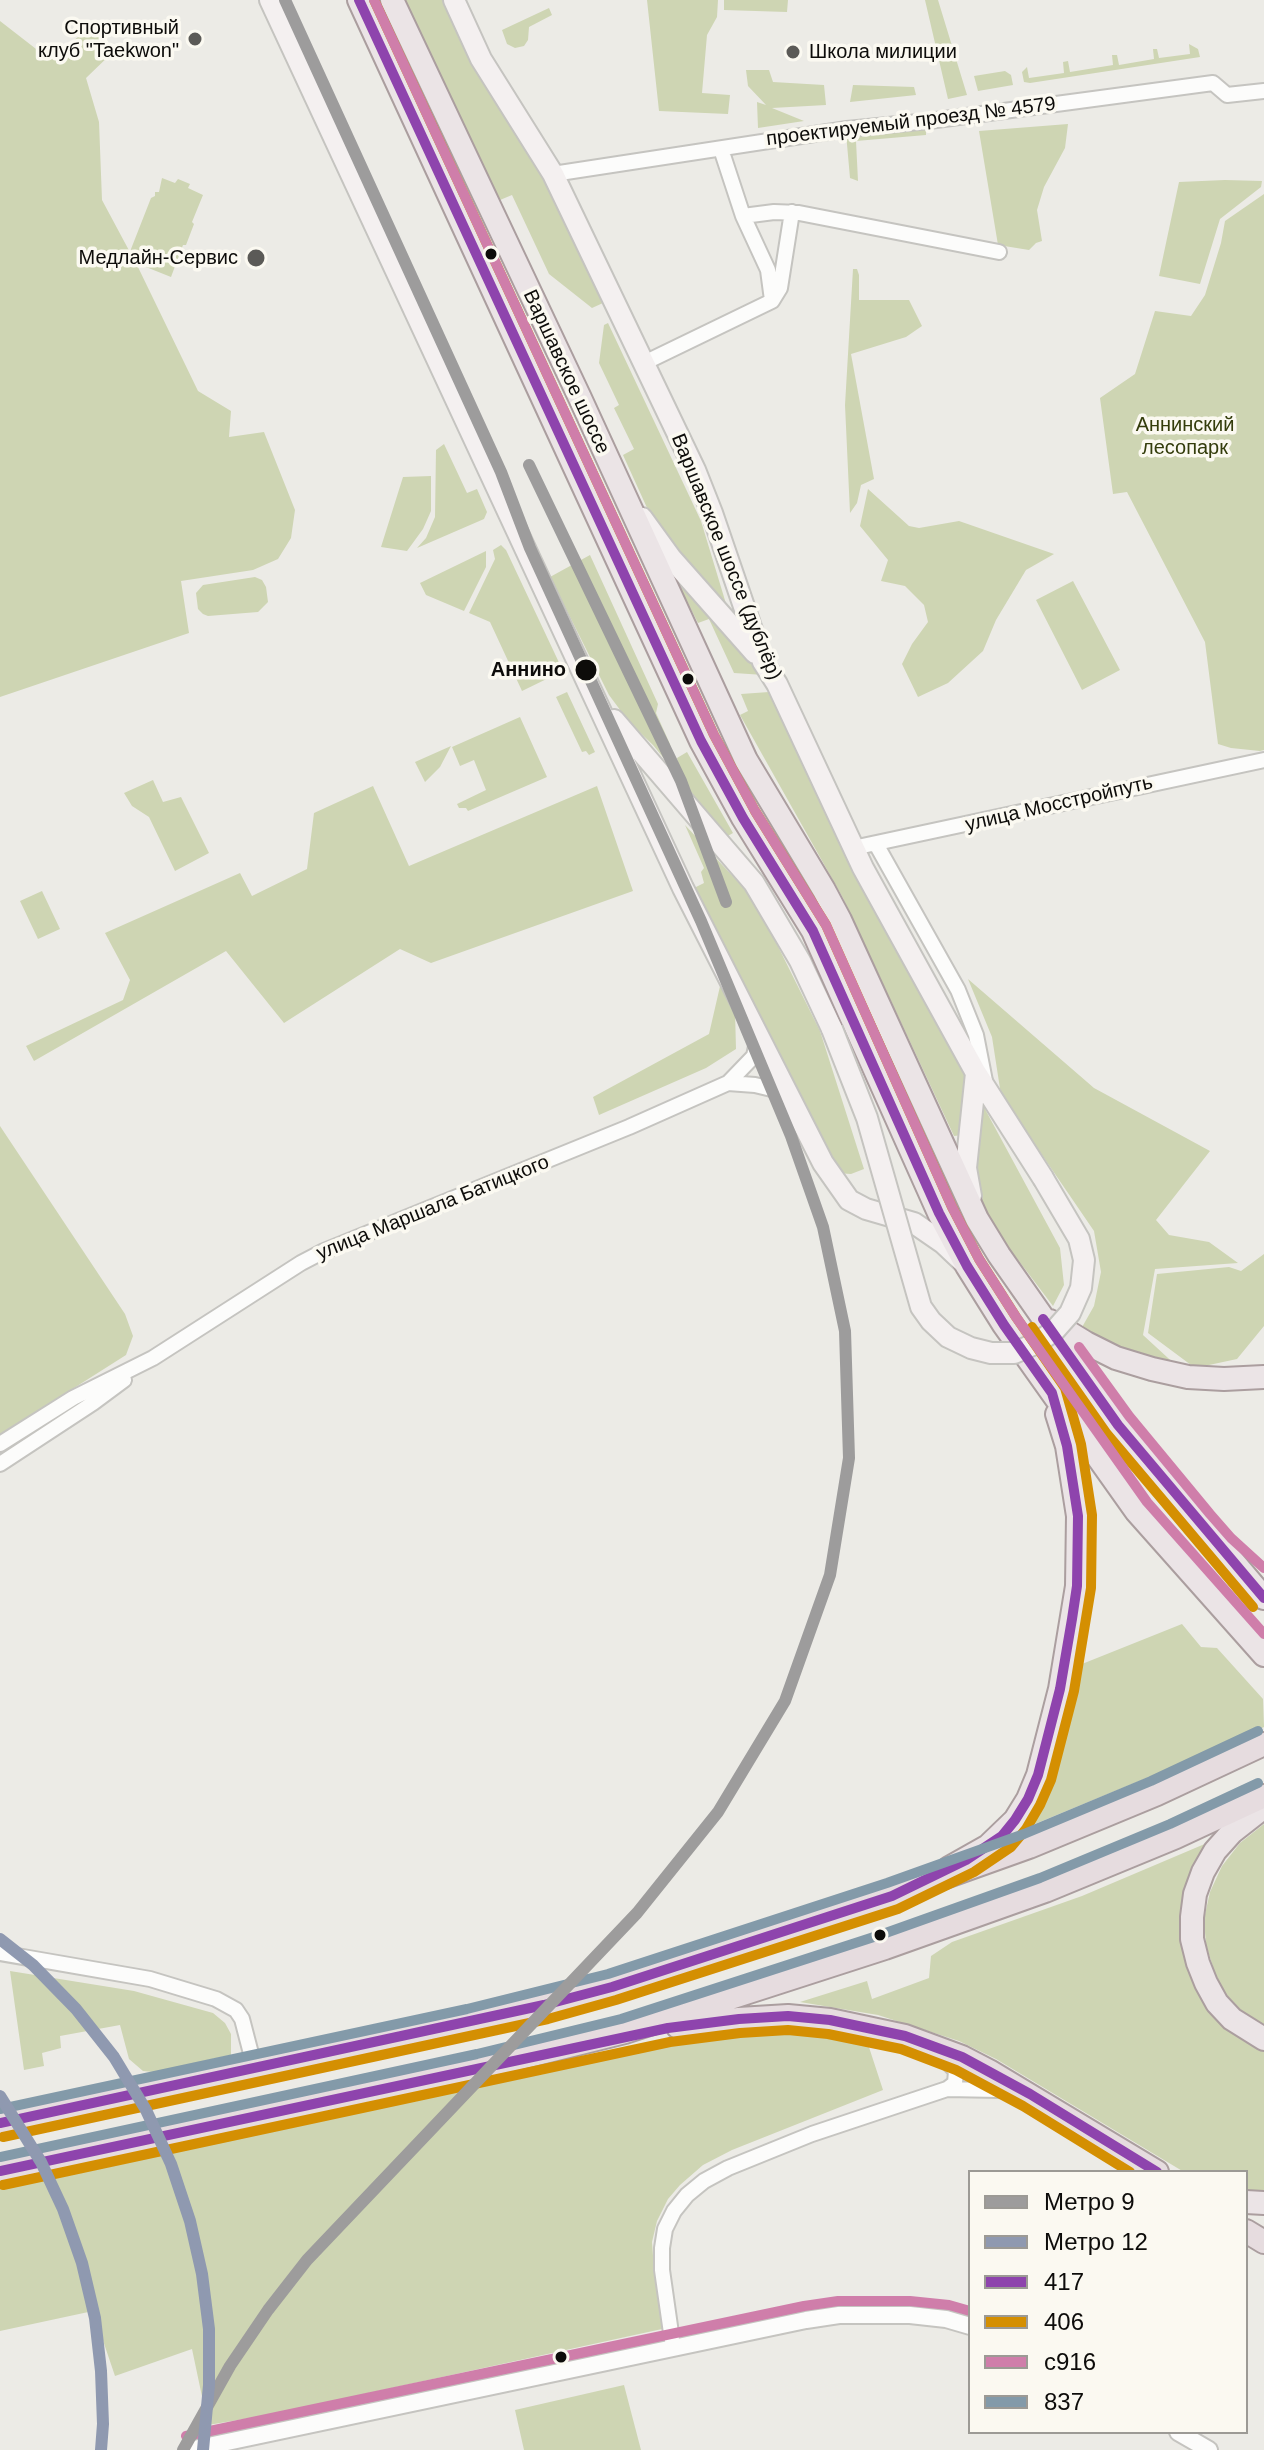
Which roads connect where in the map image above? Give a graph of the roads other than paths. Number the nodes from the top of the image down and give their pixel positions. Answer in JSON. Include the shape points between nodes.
{"nodes":[{"id":1,"x":270,"y":0,"type":"edge"},
{"id":2,"x":359,"y":0,"type":"edge"},
{"id":3,"x":392,"y":0,"type":"edge"},
{"id":4,"x":454,"y":0,"type":"edge"},
{"id":5,"x":1264,"y":91,"type":"edge"},
{"id":6,"x":721,"y":149,"type":"junction"},
{"id":7,"x":553,"y":174,"type":"junction"},
{"id":8,"x":792,"y":212,"type":"junction"},
{"id":9,"x":743,"y":216,"type":"junction"},
{"id":10,"x":999,"y":252,"type":"dead end"},
{"id":11,"x":774,"y":294,"type":"junction"},
{"id":12,"x":644,"y":363,"type":"junction"},
{"id":13,"x":609,"y":464,"type":"junction"},
{"id":14,"x":763,"y":662,"type":"junction"},
{"id":15,"x":592,"y":692,"type":"junction"},
{"id":16,"x":1264,"y":760,"type":"edge"},
{"id":17,"x":876,"y":844,"type":"junction"},
{"id":18,"x":853,"y":848,"type":"junction"},
{"id":19,"x":758,"y":1036,"type":"junction"},
{"id":20,"x":981,"y":1081,"type":"junction"},
{"id":21,"x":728,"y":1083,"type":"junction"},
{"id":22,"x":788,"y":1096,"type":"junction"},
{"id":23,"x":977,"y":1219,"type":"junction"},
{"id":24,"x":967,"y":1266,"type":"junction"},
{"id":25,"x":1032,"y":1303,"type":"junction"},
{"id":26,"x":153,"y":1358,"type":"junction"},
{"id":27,"x":1264,"y":1377,"type":"edge"},
{"id":28,"x":1052,"y":1393,"type":"junction"},
{"id":29,"x":0,"y":1444,"type":"edge"},
{"id":30,"x":0,"y":1464,"type":"edge"},
{"id":31,"x":1221,"y":1548,"type":"junction"},
{"id":32,"x":1264,"y":1587,"type":"edge"},
{"id":33,"x":1264,"y":1598,"type":"edge"},
{"id":34,"x":1264,"y":1655,"type":"edge"},
{"id":35,"x":1264,"y":1744,"type":"edge"},
{"id":36,"x":1264,"y":1796,"type":"edge"},
{"id":37,"x":1264,"y":1807,"type":"edge"},
{"id":38,"x":892,"y":1896,"type":"junction"},
{"id":39,"x":0,"y":1953,"type":"edge"},
{"id":40,"x":1264,"y":2039,"type":"edge"},
{"id":41,"x":930,"y":2044,"type":"junction"},
{"id":42,"x":555,"y":2050,"type":"junction"},
{"id":43,"x":255,"y":2069,"type":"junction"},
{"id":44,"x":947,"y":2089,"type":"junction"},
{"id":45,"x":1030,"y":2094,"type":"junction"},
{"id":46,"x":0,"y":2123,"type":"edge"},
{"id":47,"x":1155,"y":2170,"type":"edge"},
{"id":48,"x":0,"y":2171,"type":"edge"},
{"id":49,"x":968,"y":2325,"type":"edge"},
{"id":50,"x":673,"y":2347,"type":"junction"},
{"id":51,"x":1181,"y":2434,"type":"edge"},
{"id":52,"x":189,"y":2450,"type":"edge"},
{"id":53,"x":1209,"y":2450,"type":"edge"}],
"edges":[{"from":1,"to":15,"type":"main road"},
{"from":2,"to":24,"type":"main road","name":"Варшавское шоссе","via":[[701,741],[813,931]]},
{"from":3,"to":13,"type":"main road","name":"Варшавское шоссе"},
{"from":4,"to":7,"type":"main road","name":"Варшавское шоссе (дублёр)","via":[[481,59]]},
{"from":5,"to":6,"type":"street","name":"проектируемый проезд № 4579","via":[[1227,95],[1213,83]]},
{"from":6,"to":7,"type":"street","name":"проектируемый проезд № 4579"},
{"from":6,"to":9,"type":"street"},
{"from":7,"to":12,"type":"main road","name":"Варшавское шоссе (дублёр)"},
{"from":8,"to":9,"type":"street"},
{"from":8,"to":10,"type":"street"},
{"from":8,"to":11,"type":"street"},
{"from":9,"to":11,"type":"street"},
{"from":11,"to":12,"type":"street"},
{"from":12,"to":14,"type":"main road","name":"Варшавское шоссе (дублёр)","via":[[695,470]]},
{"from":13,"to":14,"type":"main road","via":[[671,558]]},
{"from":13,"to":23,"type":"main road","name":"Варшавское шоссе","via":[[746,760],[840,920]]},
{"from":14,"to":18,"type":"main road","name":"Варшавское шоссе (дублёр)"},
{"from":15,"to":19,"type":"main road"},
{"from":15,"to":20,"type":"main road","name":"Варшавское шоссе (дублёр)","bridge":true,"via":[[774,912],[832,1029],[867,1118],[921,1307],[948,1337],[981,1351],[1014,1353],[1037,1343],[1070,1313],[1081,1288],[1084,1260],[1079,1239]]},
{"from":16,"to":17,"type":"street","name":"улица Мосстройпуть"},
{"from":17,"to":18,"type":"street","name":"улица Мосстройпуть"},
{"from":17,"to":20,"type":"street","via":[[970,1016],[981,1053]]},
{"from":18,"to":20,"type":"main road","name":"Варшавское шоссе (дублёр)"},
{"from":19,"to":21,"type":"street","name":"улица Маршала Батицкого","via":[[754,1056]]},
{"from":19,"to":22,"type":"main road"},
{"from":20,"to":23,"type":"main road","via":[[966,1168]]},
{"from":21,"to":22,"type":"street"},
{"from":21,"to":26,"type":"street","name":"улица Маршала Батицкого","via":[[324,1251]]},
{"from":22,"to":24,"type":"main road","via":[[849,1200],[914,1223]]},
{"from":23,"to":25,"type":"main road","name":"Варшавское шоссе"},
{"from":24,"to":28,"type":"main road","name":"Варшавское шоссе"},
{"from":25,"to":27,"type":"main road","via":[[1055,1326],[1116,1358],[1188,1377]]},
{"from":25,"to":31,"type":"main road","name":"Варшавское шоссе","via":[[1118,1425]]},
{"from":26,"to":29,"type":"street","name":"улица Маршала Батицкого","via":[[73,1398]]},
{"from":26,"to":30,"type":"street","name":"улица Маршала Батицкого"},
{"from":28,"to":34,"type":"main road","name":"Варшавское шоссе","via":[[1136,1511]]},
{"from":28,"to":38,"type":"main road","via":[[1075,1485],[1077,1586],[1060,1689],[1038,1775],[1002,1836]]},
{"from":31,"to":32,"type":"main road"},
{"from":31,"to":33,"type":"main road","name":"Варшавское шоссе"},
{"from":35,"to":38,"type":"highway","via":[[1094,1822]]},
{"from":36,"to":42,"type":"highway","via":[[1045,1891],[774,1985]]},
{"from":37,"to":40,"type":"main road","via":[[1215,1851],[1199,1883],[1192,1939],[1217,2003]]},
{"from":38,"to":43,"type":"highway","via":[[612,1987]]},
{"from":39,"to":43,"type":"street","via":[[150,1979],[216,1999],[242,2019]]},
{"from":41,"to":42,"type":"highway","via":[[830,2020],[775,2016],[668,2028]]},
{"from":41,"to":44,"type":"street","via":[[956,2071],[955,2083]]},
{"from":41,"to":45,"type":"highway"},
{"from":42,"to":48,"type":"highway"},
{"from":43,"to":46,"type":"highway"},
{"from":44,"to":45,"type":"street"},
{"from":44,"to":50,"type":"street","via":[[742,2162],[687,2195],[665,2229],[662,2248]]},
{"from":45,"to":47,"type":"highway"},
{"from":49,"to":50,"type":"street","via":[[910,2315],[839,2315]]},
{"from":50,"to":52,"type":"street"},
{"from":51,"to":53,"type":"street"}]}
